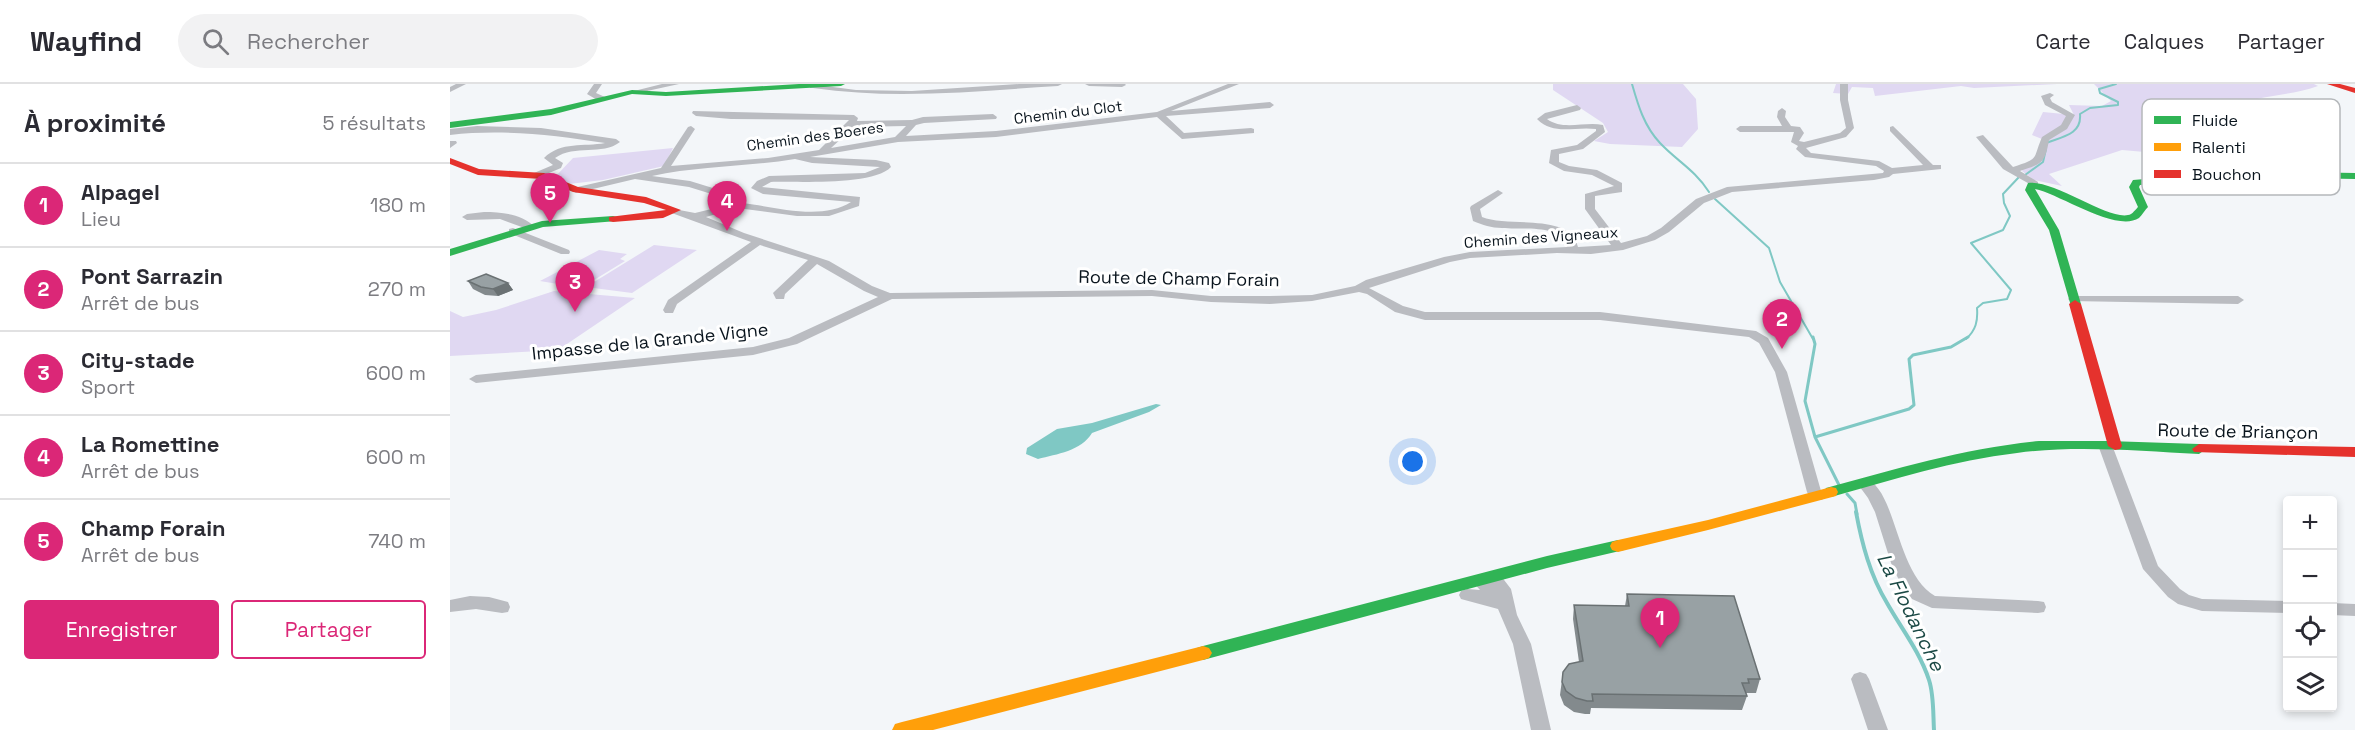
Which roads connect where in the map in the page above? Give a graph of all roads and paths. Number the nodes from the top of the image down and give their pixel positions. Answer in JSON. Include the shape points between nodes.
{"nodes":[{"id":1,"x":462,"y":84,"type":"edge"},
{"id":2,"x":598,"y":84,"type":"edge"},
{"id":3,"x":675,"y":84,"type":"edge"},
{"id":4,"x":1059,"y":84,"type":"edge"},
{"id":5,"x":1089,"y":84,"type":"edge"},
{"id":6,"x":1235,"y":84,"type":"edge"},
{"id":7,"x":1844,"y":84,"type":"edge"},
{"id":8,"x":2331,"y":84,"type":"edge"},
{"id":9,"x":1122,"y":85,"type":"edge"},
{"id":10,"x":839,"y":87,"type":"edge"},
{"id":11,"x":450,"y":90,"type":"edge"},
{"id":12,"x":2355,"y":91,"type":"edge"},
{"id":13,"x":638,"y":92,"type":"junction"},
{"id":14,"x":2050,"y":96,"type":"dead end"},
{"id":15,"x":602,"y":99,"type":"junction"},
{"id":16,"x":909,"y":102,"type":"dead end"},
{"id":17,"x":1270,"y":105,"type":"dead end"},
{"id":18,"x":1577,"y":108,"type":"dead end"},
{"id":19,"x":1782,"y":111,"type":"dead end"},
{"id":20,"x":696,"y":113,"type":"dead end"},
{"id":21,"x":1047,"y":114,"type":"dead end"},
{"id":22,"x":1159,"y":114,"type":"junction"},
{"id":23,"x":993,"y":117,"type":"dead end"},
{"id":24,"x":913,"y":123,"type":"junction"},
{"id":25,"x":852,"y":124,"type":"junction"},
{"id":26,"x":450,"y":125,"type":"edge"},
{"id":27,"x":1787,"y":128,"type":"junction"},
{"id":28,"x":691,"y":129,"type":"dead end"},
{"id":29,"x":1043,"y":129,"type":"junction"},
{"id":30,"x":1740,"y":129,"type":"dead end"},
{"id":31,"x":1893,"y":129,"type":"dead end"},
{"id":32,"x":1251,"y":131,"type":"dead end"},
{"id":33,"x":450,"y":132,"type":"edge"},
{"id":34,"x":1908,"y":136,"type":"dead end"},
{"id":35,"x":1980,"y":137,"type":"dead end"},
{"id":36,"x":898,"y":139,"type":"junction"},
{"id":37,"x":1803,"y":145,"type":"junction"},
{"id":38,"x":819,"y":152,"type":"junction"},
{"id":39,"x":797,"y":157,"type":"junction"},
{"id":40,"x":450,"y":161,"type":"edge"},
{"id":41,"x":1931,"y":168,"type":"junction"},
{"id":42,"x":664,"y":170,"type":"junction"},
{"id":43,"x":2014,"y":170,"type":"junction"},
{"id":44,"x":1890,"y":171,"type":"junction"},
{"id":45,"x":537,"y":175,"type":"junction"},
{"id":46,"x":635,"y":176,"type":"junction"},
{"id":47,"x":2340,"y":176,"type":"edge"},
{"id":48,"x":2355,"y":176,"type":"edge"},
{"id":49,"x":2142,"y":182,"type":"edge"},
{"id":50,"x":2035,"y":184,"type":"junction"},
{"id":51,"x":576,"y":189,"type":"junction"},
{"id":52,"x":1498,"y":193,"type":"dead end"},
{"id":53,"x":736,"y":205,"type":"junction"},
{"id":54,"x":674,"y":212,"type":"junction"},
{"id":55,"x":467,"y":217,"type":"dead end"},
{"id":56,"x":693,"y":217,"type":"junction"},
{"id":57,"x":530,"y":226,"type":"junction"},
{"id":58,"x":513,"y":231,"type":"junction"},
{"id":59,"x":759,"y":242,"type":"junction"},
{"id":60,"x":1619,"y":248,"type":"junction"},
{"id":61,"x":1573,"y":251,"type":"junction"},
{"id":62,"x":565,"y":252,"type":"dead end"},
{"id":63,"x":450,"y":253,"type":"edge"},
{"id":64,"x":815,"y":260,"type":"junction"},
{"id":65,"x":1359,"y":289,"type":"junction"},
{"id":66,"x":890,"y":296,"type":"junction"},
{"id":67,"x":780,"y":297,"type":"dead end"},
{"id":68,"x":2074,"y":299,"type":"junction"},
{"id":69,"x":2238,"y":300,"type":"dead end"},
{"id":70,"x":669,"y":310,"type":"dead end"},
{"id":71,"x":476,"y":379,"type":"dead end"},
{"id":72,"x":2355,"y":444,"type":"edge"},
{"id":73,"x":2114,"y":446,"type":"junction"},
{"id":74,"x":2355,"y":452,"type":"edge"},
{"id":75,"x":1858,"y":484,"type":"junction"},
{"id":76,"x":1817,"y":496,"type":"junction"},
{"id":77,"x":1654,"y":538,"type":"junction"},
{"id":78,"x":1547,"y":562,"type":"junction"},
{"id":79,"x":1466,"y":589,"type":"junction"},
{"id":80,"x":1493,"y":590,"type":"junction"},
{"id":81,"x":450,"y":606,"type":"edge"},
{"id":82,"x":502,"y":607,"type":"dead end"},
{"id":83,"x":2038,"y":607,"type":"dead end"},
{"id":84,"x":2283,"y":607,"type":"edge"},
{"id":85,"x":2337,"y":609,"type":"edge"},
{"id":86,"x":2355,"y":610,"type":"edge"},
{"id":87,"x":1860,"y":679,"type":"dead end"},
{"id":88,"x":902,"y":730,"type":"edge"},
{"id":89,"x":1541,"y":730,"type":"edge"},
{"id":90,"x":1878,"y":730,"type":"edge"}],
"edges":[{"from":1,"to":11,"type":"street"},
{"from":2,"to":15,"type":"street","via":[[591,94]]},
{"from":3,"to":13,"type":"street"},
{"from":4,"to":10,"type":"street","via":[[928,93]]},
{"from":5,"to":9,"type":"street"},
{"from":6,"to":22,"type":"street","name":"Chemin du Clot"},
{"from":7,"to":37,"type":"street","via":[[1850,128],[1843,135]]},
{"from":8,"to":12,"type":"main road"},
{"from":10,"to":13,"type":"main road"},
{"from":10,"to":16,"type":"street"},
{"from":13,"to":15,"type":"main road"},
{"from":14,"to":43,"type":"street","via":[[2045,96],[2048,103],[2071,115],[2068,124],[2045,139],[2037,162]]},
{"from":15,"to":26,"type":"main road","via":[[551,112]]},
{"from":17,"to":22,"type":"street"},
{"from":18,"to":60,"type":"street","via":[[1541,119],[1552,127],[1568,129],[1595,125],[1601,132],[1580,147],[1554,152],[1554,163],[1594,172],[1619,185],[1619,190],[1590,194],[1589,206]]},
{"from":19,"to":27,"type":"street"},
{"from":20,"to":25,"type":"street","via":[[854,118]]},
{"from":21,"to":29,"type":"street"},
{"from":22,"to":29,"type":"street","name":"Chemin du Clot"},
{"from":22,"to":32,"type":"street","via":[[1182,136]]},
{"from":23,"to":24,"type":"street"},
{"from":24,"to":25,"type":"street"},
{"from":24,"to":36,"type":"street","name":"Chemin des Boeres"},
{"from":25,"to":38,"type":"street"},
{"from":27,"to":30,"type":"street"},
{"from":27,"to":37,"type":"street","via":[[1800,131],[1795,142]]},
{"from":28,"to":42,"type":"street"},
{"from":29,"to":36,"type":"street","name":"Chemin du Clot"},
{"from":31,"to":41,"type":"street"},
{"from":33,"to":45,"type":"street","via":[[541,131],[616,141],[560,151],[549,158],[558,166]]},
{"from":34,"to":41,"type":"street","via":[[1940,167]]},
{"from":35,"to":43,"type":"street","via":[[2006,167]]},
{"from":36,"to":38,"type":"street","name":"Chemin des Boeres"},
{"from":37,"to":44,"type":"street","via":[[1801,150],[1808,155],[1879,164]]},
{"from":38,"to":39,"type":"street","name":"Chemin des Boeres"},
{"from":39,"to":42,"type":"street","name":"Chemin des Boeres"},
{"from":39,"to":53,"type":"street","via":[[886,167],[856,177],[769,179],[756,188],[856,199],[855,204],[843,210],[801,213]]},
{"from":40,"to":45,"type":"main road","name":"Route de Champ Forain","via":[[485,174]]},
{"from":41,"to":44,"type":"street"},
{"from":42,"to":46,"type":"street","name":"Chemin des Boeres"},
{"from":43,"to":50,"type":"street"},
{"from":44,"to":60,"type":"street","name":"Chemin des Vigneaux","via":[[1874,177],[1730,189],[1700,201],[1651,238]]},
{"from":45,"to":51,"type":"main road","name":"Route de Champ Forain"},
{"from":46,"to":51,"type":"street","name":"Chemin des Boeres"},
{"from":46,"to":53,"type":"street","via":[[690,184],[738,199]]},
{"from":47,"to":48,"type":"main road"},
{"from":49,"to":50,"type":"main road","via":[[2136,182],[2134,187],[2143,207],[2124,218],[2099,212],[2053,187]]},
{"from":50,"to":68,"type":"main road","via":[[2030,189],[2054,230]]},
{"from":51,"to":54,"type":"main road","name":"Route de Champ Forain","via":[[646,200],[672,207]]},
{"from":52,"to":61,"type":"street","via":[[1475,208],[1477,219],[1483,224],[1557,228],[1570,239]]},
{"from":53,"to":56,"type":"street"},
{"from":54,"to":56,"type":"street","name":"Route de Champ Forain"},
{"from":54,"to":57,"type":"main road"},
{"from":55,"to":57,"type":"street","via":[[512,216]]},
{"from":56,"to":59,"type":"street","name":"Route de Champ Forain"},
{"from":57,"to":58,"type":"main road"},
{"from":58,"to":62,"type":"street"},
{"from":58,"to":63,"type":"main road"},
{"from":59,"to":64,"type":"street","name":"Route de Champ Forain"},
{"from":59,"to":70,"type":"street","via":[[672,302]]},
{"from":60,"to":61,"type":"street","name":"Chemin des Vigneaux"},
{"from":61,"to":65,"type":"street","name":"Chemin des Vigneaux","via":[[1448,259],[1370,282]]},
{"from":64,"to":66,"type":"street","name":"Route de Champ Forain","via":[[836,268],[869,291]]},
{"from":64,"to":67,"type":"street","via":[[778,293]]},
{"from":65,"to":66,"type":"street","name":"Route de Champ Forain","via":[[1312,298],[1270,300],[1132,293]]},
{"from":65,"to":76,"type":"street","via":[[1399,309],[1425,316],[1600,316],[1758,336],[1768,346],[1781,372]]},
{"from":66,"to":71,"type":"street","name":"Impasse de la Grande Vigne","via":[[793,341],[753,351]]},
{"from":68,"to":69,"type":"street"},
{"from":68,"to":73,"type":"main road"},
{"from":72,"to":73,"type":"main road","name":"Route de Briançon"},
{"from":73,"to":74,"type":"main road","name":"Route de Briançon"},
{"from":73,"to":75,"type":"main road","name":"Route de Briançon","via":[[2044,446],[1995,452]]},
{"from":73,"to":84,"type":"street","via":[[2151,569],[2174,592],[2184,600],[2202,605]]},
{"from":75,"to":76,"type":"main road","name":"Route de Briançon"},
{"from":75,"to":83,"type":"street","via":[[1876,496],[1908,583],[1924,600]]},
{"from":76,"to":77,"type":"main road","name":"Route de Briançon"},
{"from":77,"to":78,"type":"main road"},
{"from":77,"to":80,"type":"main road"},
{"from":78,"to":79,"type":"main road"},
{"from":78,"to":80,"type":"street"},
{"from":79,"to":80,"type":"street"},
{"from":79,"to":88,"type":"main road"},
{"from":80,"to":89,"type":"street","via":[[1522,644]]},
{"from":81,"to":82,"type":"street","via":[[469,601]]},
{"from":85,"to":86,"type":"street"},
{"from":87,"to":90,"type":"street"}]}
